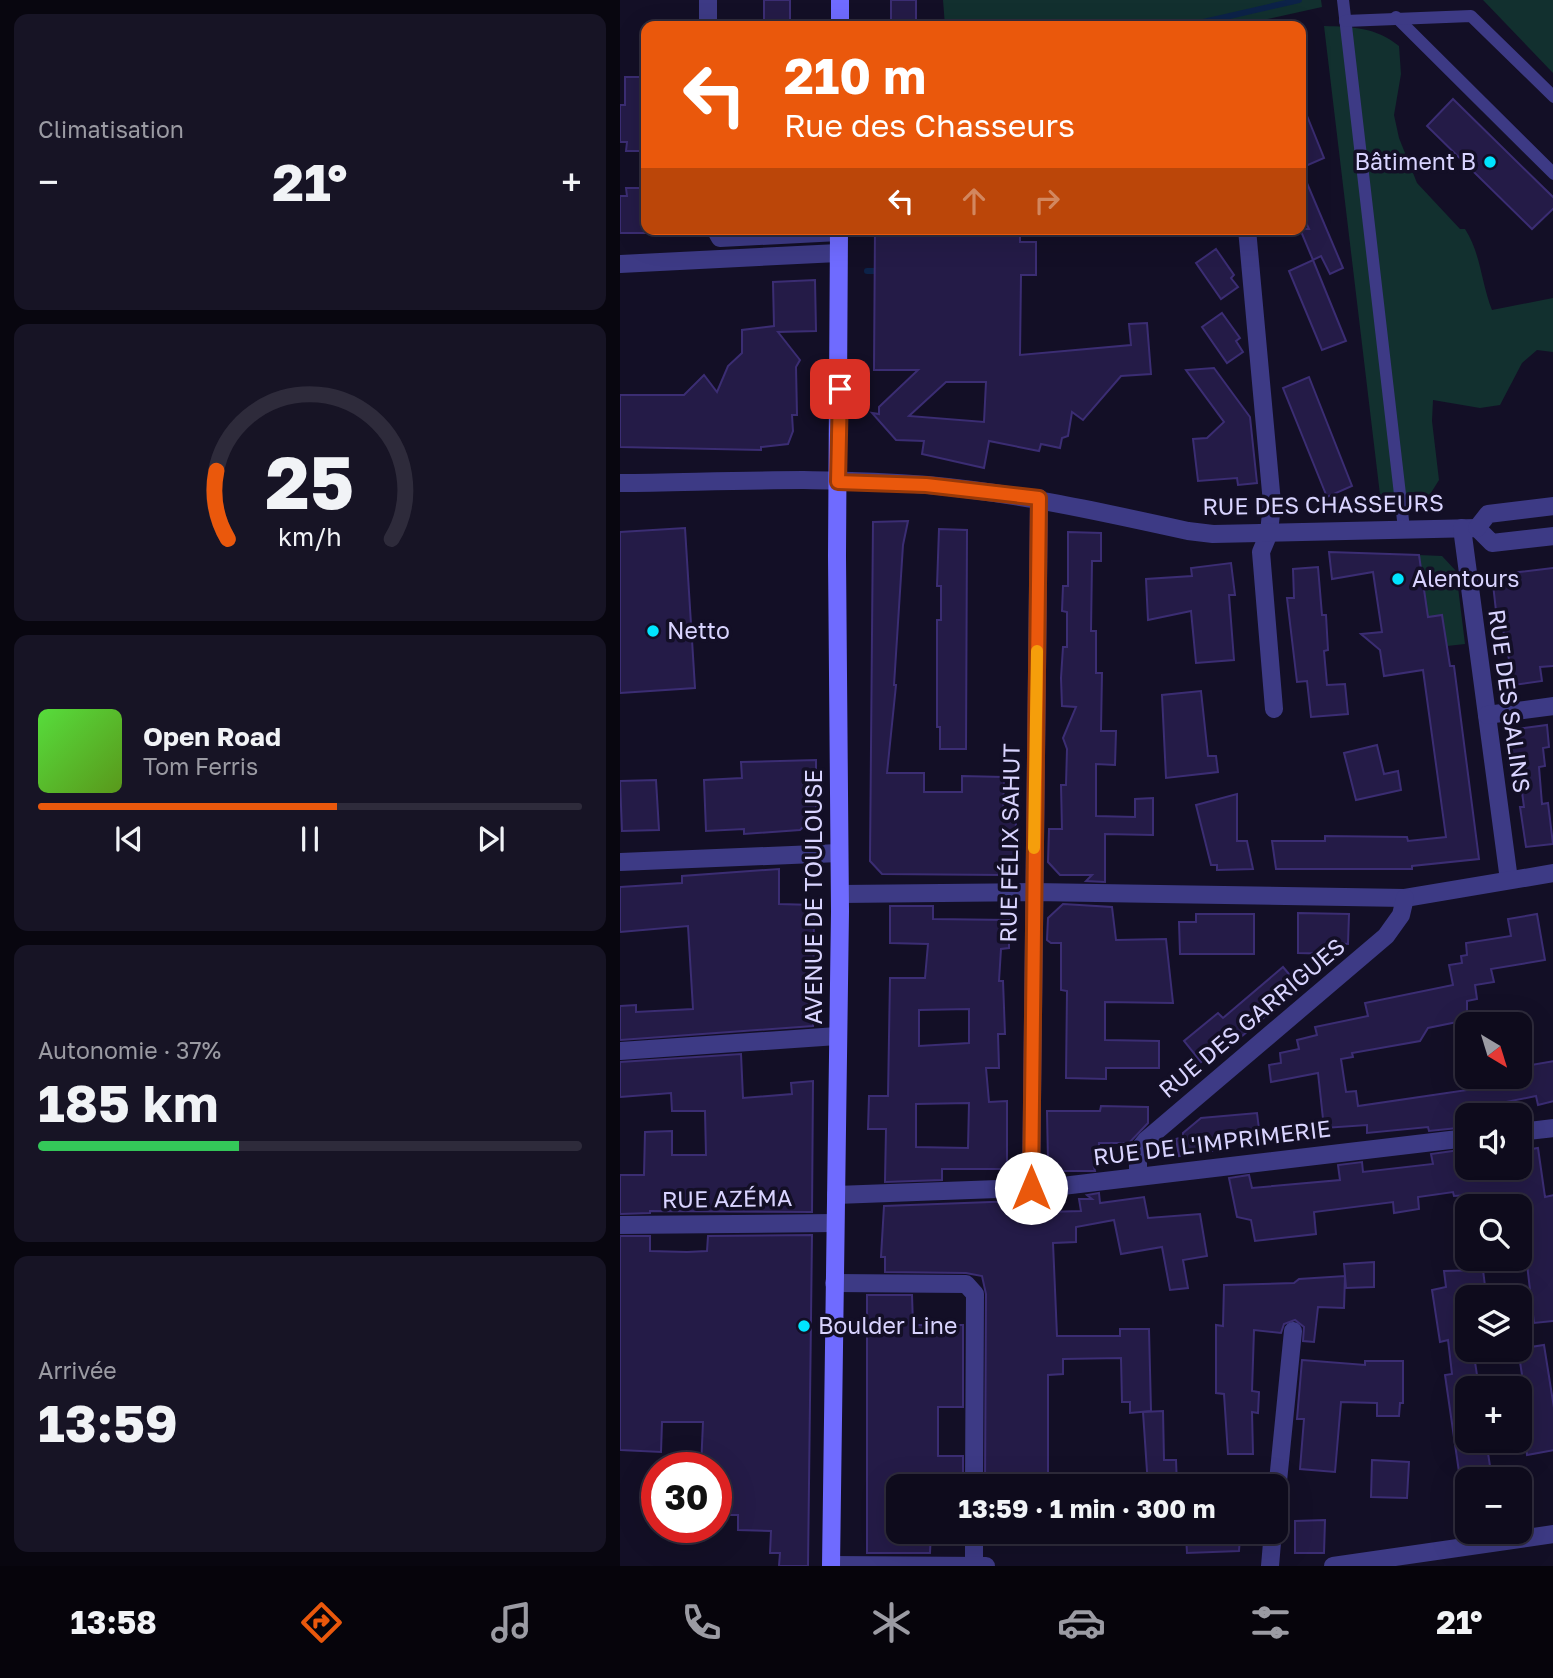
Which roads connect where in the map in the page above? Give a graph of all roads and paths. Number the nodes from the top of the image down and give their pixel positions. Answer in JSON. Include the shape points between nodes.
{"nodes":[{"id":1,"x":708,"y":0,"type":"edge"},
{"id":2,"x":840,"y":0,"type":"edge"},
{"id":3,"x":1343,"y":0,"type":"edge"},
{"id":4,"x":1396,"y":17,"type":"junction"},
{"id":5,"x":708,"y":21,"type":"edge"},
{"id":6,"x":840,"y":21,"type":"edge"},
{"id":7,"x":1345,"y":21,"type":"junction"},
{"id":8,"x":1553,"y":97,"type":"edge"},
{"id":9,"x":1553,"y":174,"type":"edge"},
{"id":10,"x":718,"y":235,"type":"edge"},
{"id":11,"x":785,"y":235,"type":"edge"},
{"id":12,"x":839,"y":235,"type":"edge"},
{"id":13,"x":1248,"y":235,"type":"edge"},
{"id":14,"x":838,"y":253,"type":"junction"},
{"id":15,"x":620,"y":264,"type":"edge"},
{"id":16,"x":838,"y":482,"type":"junction"},
{"id":17,"x":620,"y":483,"type":"edge"},
{"id":18,"x":1039,"y":498,"type":"junction"},
{"id":19,"x":1553,"y":506,"type":"edge"},
{"id":20,"x":1470,"y":528,"type":"junction"},
{"id":21,"x":1404,"y":529,"type":"junction"},
{"id":22,"x":1269,"y":533,"type":"junction"},
{"id":23,"x":1553,"y":536,"type":"edge"},
{"id":24,"x":1553,"y":706,"type":"edge"},
{"id":25,"x":1274,"y":709,"type":"dead end"},
{"id":26,"x":1487,"y":715,"type":"junction"},
{"id":27,"x":839,"y":853,"type":"junction"},
{"id":28,"x":620,"y":862,"type":"edge"},
{"id":29,"x":1553,"y":873,"type":"edge"},
{"id":30,"x":1509,"y":880,"type":"junction"},
{"id":31,"x":1033,"y":892,"type":"junction"},
{"id":32,"x":840,"y":894,"type":"junction"},
{"id":33,"x":1405,"y":898,"type":"junction"},
{"id":34,"x":837,"y":1036,"type":"junction"},
{"id":35,"x":620,"y":1051,"type":"edge"},
{"id":36,"x":1553,"y":1128,"type":"edge"},
{"id":37,"x":1532,"y":1131,"type":"edge"},
{"id":38,"x":1455,"y":1139,"type":"edge"},
{"id":39,"x":1138,"y":1175,"type":"junction"},
{"id":40,"x":1031,"y":1188,"type":"junction"},
{"id":41,"x":836,"y":1195,"type":"junction"},
{"id":42,"x":835,"y":1223,"type":"junction"},
{"id":43,"x":620,"y":1225,"type":"edge"},
{"id":44,"x":834,"y":1283,"type":"junction"},
{"id":45,"x":1293,"y":1331,"type":"dead end"},
{"id":46,"x":974,"y":1474,"type":"edge"},
{"id":47,"x":1279,"y":1474,"type":"edge"},
{"id":48,"x":1553,"y":1534,"type":"edge"},
{"id":49,"x":974,"y":1544,"type":"edge"},
{"id":50,"x":1272,"y":1544,"type":"edge"},
{"id":51,"x":831,"y":1566,"type":"edge"},
{"id":52,"x":974,"y":1566,"type":"edge"},
{"id":53,"x":986,"y":1566,"type":"edge"},
{"id":54,"x":1270,"y":1566,"type":"edge"},
{"id":55,"x":1333,"y":1566,"type":"edge"}],
"edges":[{"from":1,"to":5,"type":"street"},
{"from":2,"to":6,"type":"main road"},
{"from":3,"to":7,"type":"lane"},
{"from":4,"to":7,"type":"lane"},
{"from":4,"to":8,"type":"lane","via":[[1471,16]]},
{"from":4,"to":9,"type":"lane"},
{"from":7,"to":21,"type":"lane"},
{"from":10,"to":11,"type":"street","via":[[741,239]]},
{"from":12,"to":14,"type":"main road","name":"AVENUE DE TOULOUSE"},
{"from":13,"to":22,"type":"street","via":[[1272,503]]},
{"from":14,"to":15,"type":"street"},
{"from":14,"to":16,"type":"main road","name":"AVENUE DE TOULOUSE"},
{"from":16,"to":17,"type":"street","name":"RUE DES CHASSEURS"},
{"from":16,"to":18,"type":"street","name":"RUE DES CHASSEURS","via":[[926,485]]},
{"from":16,"to":27,"type":"main road","name":"AVENUE DE TOULOUSE"},
{"from":18,"to":22,"type":"street","name":"RUE DES CHASSEURS","via":[[1188,531]]},
{"from":18,"to":31,"type":"street","name":"RUE FÉLIX SAHUT"},
{"from":19,"to":20,"type":"street","name":"RUE DES CHASSEURS","via":[[1488,514]]},
{"from":20,"to":21,"type":"street","name":"RUE DES CHASSEURS"},
{"from":20,"to":23,"type":"street","name":"RUE DES CHASSEURS","via":[[1492,543]]},
{"from":20,"to":26,"type":"street","name":"RUE DES SALINS"},
{"from":21,"to":22,"type":"street","name":"RUE DES CHASSEURS"},
{"from":22,"to":25,"type":"street","via":[[1261,552]]},
{"from":24,"to":26,"type":"street"},
{"from":26,"to":30,"type":"street","name":"RUE DES SALINS"},
{"from":27,"to":28,"type":"street"},
{"from":27,"to":32,"type":"main road","name":"AVENUE DE TOULOUSE"},
{"from":29,"to":30,"type":"street"},
{"from":30,"to":33,"type":"street"},
{"from":31,"to":32,"type":"street"},
{"from":31,"to":33,"type":"street"},
{"from":31,"to":40,"type":"street","name":"RUE FÉLIX SAHUT"},
{"from":32,"to":34,"type":"main road","name":"AVENUE DE TOULOUSE"},
{"from":33,"to":39,"type":"street","name":"RUE DES GARRIGUES","via":[[1401,915],[1386,936],[1146,1140],[1137,1150]]},
{"from":34,"to":35,"type":"street"},
{"from":34,"to":41,"type":"main road","name":"AVENUE DE TOULOUSE"},
{"from":36,"to":37,"type":"street"},
{"from":38,"to":39,"type":"street","name":"RUE DE L'IMPRIMERIE"},
{"from":39,"to":40,"type":"street","name":"RUE DE L'IMPRIMERIE"},
{"from":40,"to":41,"type":"street","name":"RUE DE L'IMPRIMERIE"},
{"from":41,"to":42,"type":"main road","name":"AVENUE DE TOULOUSE"},
{"from":42,"to":43,"type":"street","name":"RUE AZÉMA"},
{"from":42,"to":44,"type":"main road","name":"AVENUE DE TOULOUSE"},
{"from":44,"to":46,"type":"street","via":[[966,1284],[972,1288]]},
{"from":44,"to":51,"type":"main road","name":"AVENUE DE TOULOUSE"},
{"from":45,"to":47,"type":"street"},
{"from":48,"to":55,"type":"street"},
{"from":49,"to":52,"type":"street"},
{"from":50,"to":54,"type":"street"},
{"from":51,"to":52,"type":"street"},
{"from":52,"to":53,"type":"street"}]}
